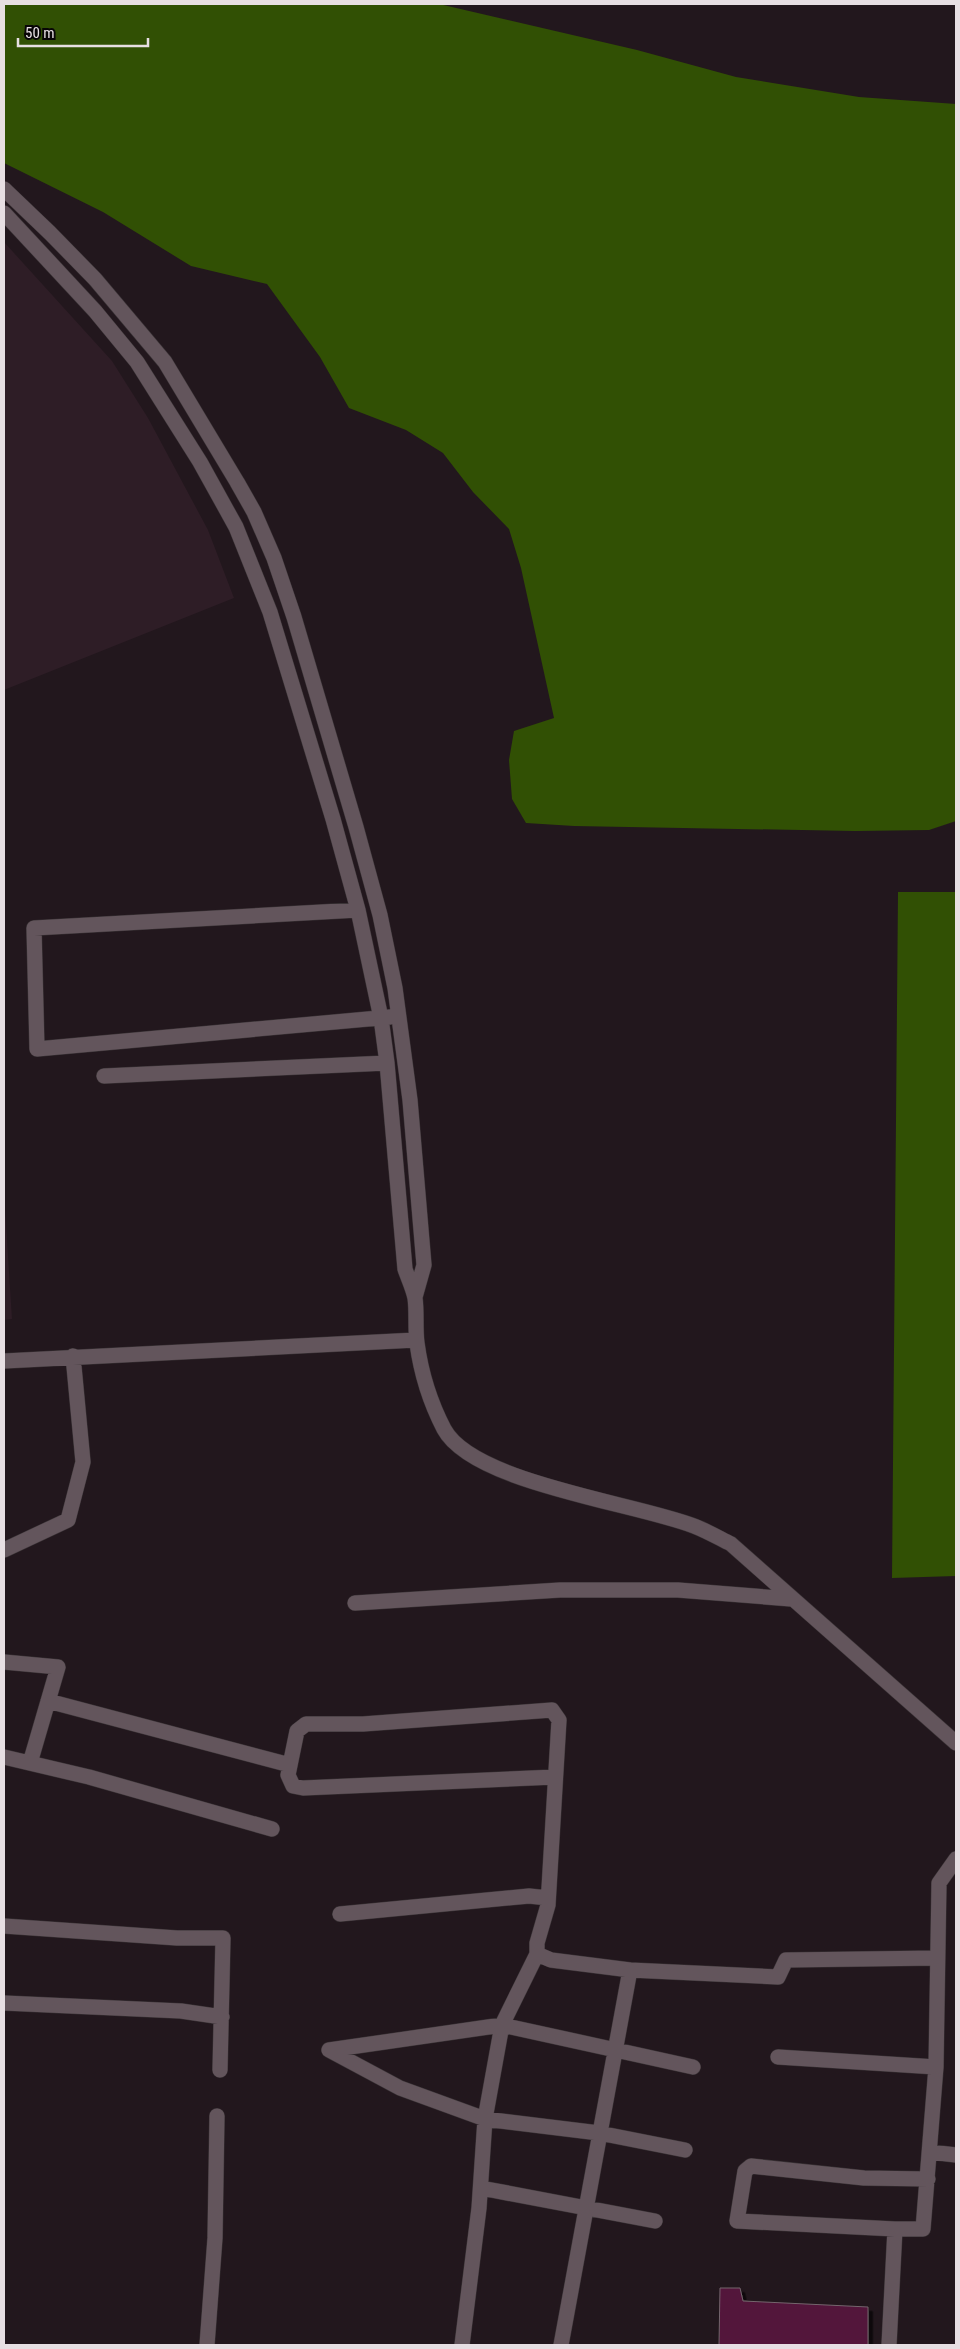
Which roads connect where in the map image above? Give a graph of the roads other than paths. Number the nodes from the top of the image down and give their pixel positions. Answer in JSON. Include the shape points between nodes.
{"nodes":[{"id":1,"x":4,"y":189,"type":"edge"},
{"id":2,"x":4,"y":213,"type":"edge"},
{"id":3,"x":50,"y":233,"type":"junction"},
{"id":4,"x":37,"y":246,"type":"junction"},
{"id":5,"x":230,"y":470,"type":"junction"},
{"id":6,"x":211,"y":481,"type":"junction"},
{"id":7,"x":266,"y":541,"type":"junction"},
{"id":8,"x":244,"y":548,"type":"junction"},
{"id":9,"x":290,"y":607,"type":"junction"},
{"id":10,"x":270,"y":612,"type":"junction"},
{"id":11,"x":353,"y":815,"type":"junction"},
{"id":12,"x":333,"y":819,"type":"junction"},
{"id":13,"x":358,"y":910,"type":"junction"},
{"id":14,"x":400,"y":1016,"type":"junction"},
{"id":15,"x":381,"y":1018,"type":"junction"},
{"id":16,"x":387,"y":1063,"type":"junction"},
{"id":17,"x":104,"y":1076,"type":"dead end"},
{"id":18,"x":416,"y":1171,"type":"junction"},
{"id":19,"x":396,"y":1172,"type":"junction"},
{"id":20,"x":415,"y":1297,"type":"junction"},
{"id":21,"x":416,"y":1340,"type":"junction"},
{"id":22,"x":73,"y":1356,"type":"junction"},
{"id":23,"x":4,"y":1360,"type":"edge"},
{"id":24,"x":4,"y":1550,"type":"edge"},
{"id":25,"x":791,"y":1599,"type":"junction"},
{"id":26,"x":355,"y":1602,"type":"dead end"},
{"id":27,"x":4,"y":1662,"type":"edge"},
{"id":28,"x":48,"y":1701,"type":"junction"},
{"id":29,"x":956,"y":1743,"type":"edge"},
{"id":30,"x":4,"y":1756,"type":"edge"},
{"id":31,"x":30,"y":1763,"type":"junction"},
{"id":32,"x":290,"y":1766,"type":"junction"},
{"id":33,"x":555,"y":1777,"type":"junction"},
{"id":34,"x":272,"y":1829,"type":"dead end"},
{"id":35,"x":956,"y":1859,"type":"edge"},
{"id":36,"x":548,"y":1898,"type":"junction"},
{"id":37,"x":340,"y":1914,"type":"dead end"},
{"id":38,"x":4,"y":1926,"type":"edge"},
{"id":39,"x":537,"y":1954,"type":"junction"},
{"id":40,"x":937,"y":1958,"type":"junction"},
{"id":41,"x":630,"y":1970,"type":"junction"},
{"id":42,"x":4,"y":2002,"type":"edge"},
{"id":43,"x":222,"y":2017,"type":"junction"},
{"id":44,"x":502,"y":2025,"type":"junction"},
{"id":45,"x":614,"y":2050,"type":"junction"},
{"id":46,"x":778,"y":2057,"type":"dead end"},
{"id":47,"x":693,"y":2067,"type":"dead end"},
{"id":48,"x":936,"y":2067,"type":"junction"},
{"id":49,"x":220,"y":2070,"type":"dead end"},
{"id":50,"x":217,"y":2116,"type":"dead end"},
{"id":51,"x":485,"y":2119,"type":"junction"},
{"id":52,"x":599,"y":2133,"type":"junction"},
{"id":53,"x":685,"y":2150,"type":"dead end"},
{"id":54,"x":930,"y":2152,"type":"junction"},
{"id":55,"x":956,"y":2155,"type":"edge"},
{"id":56,"x":928,"y":2179,"type":"junction"},
{"id":57,"x":481,"y":2188,"type":"junction"},
{"id":58,"x":585,"y":2208,"type":"junction"},
{"id":59,"x":655,"y":2221,"type":"dead end"},
{"id":60,"x":894,"y":2229,"type":"junction"},
{"id":61,"x":207,"y":2345,"type":"edge"},
{"id":62,"x":462,"y":2345,"type":"edge"},
{"id":63,"x":561,"y":2345,"type":"edge"},
{"id":64,"x":889,"y":2345,"type":"edge"}],
"edges":[{"from":1,"to":3,"type":"street"},
{"from":2,"to":4,"type":"street"},
{"from":3,"to":4,"type":"street"},
{"from":3,"to":5,"type":"street","via":[[95,279],[165,362]]},
{"from":4,"to":6,"type":"street","via":[[137,362]]},
{"from":5,"to":6,"type":"street"},
{"from":5,"to":7,"type":"street"},
{"from":6,"to":8,"type":"street"},
{"from":7,"to":8,"type":"street"},
{"from":7,"to":9,"type":"street"},
{"from":8,"to":10,"type":"street"},
{"from":9,"to":10,"type":"street"},
{"from":9,"to":11,"type":"street"},
{"from":10,"to":12,"type":"street"},
{"from":11,"to":12,"type":"street"},
{"from":11,"to":14,"type":"street","via":[[380,915]]},
{"from":12,"to":13,"type":"street"},
{"from":13,"to":15,"type":"street"},
{"from":13,"to":15,"type":"street","via":[[34,928],[37,1049]]},
{"from":14,"to":15,"type":"street"},
{"from":14,"to":18,"type":"street"},
{"from":15,"to":16,"type":"street"},
{"from":16,"to":17,"type":"street"},
{"from":16,"to":19,"type":"street"},
{"from":18,"to":19,"type":"street"},
{"from":18,"to":20,"type":"street","via":[[424,1265]]},
{"from":19,"to":20,"type":"street","via":[[405,1269]]},
{"from":20,"to":21,"type":"street"},
{"from":21,"to":22,"type":"street"},
{"from":21,"to":25,"type":"street","via":[[432,1401],[445,1431],[462,1451],[531,1481],[693,1525],[731,1544]]},
{"from":22,"to":23,"type":"street"},
{"from":22,"to":24,"type":"street","via":[[83,1462],[68,1520]]},
{"from":25,"to":26,"type":"street","via":[[678,1590],[570,1590]]},
{"from":25,"to":29,"type":"street"},
{"from":27,"to":28,"type":"street","via":[[58,1667]]},
{"from":28,"to":31,"type":"street"},
{"from":28,"to":32,"type":"street"},
{"from":30,"to":31,"type":"street"},
{"from":31,"to":34,"type":"street"},
{"from":32,"to":33,"type":"street","via":[[288,1775],[293,1786],[303,1788]]},
{"from":32,"to":33,"type":"street","via":[[297,1730],[306,1724],[363,1724],[552,1710],[558,1720]]},
{"from":33,"to":36,"type":"street"},
{"from":35,"to":40,"type":"street","via":[[939,1883]]},
{"from":36,"to":37,"type":"street","via":[[529,1896]]},
{"from":36,"to":39,"type":"street"},
{"from":38,"to":43,"type":"street","via":[[178,1938],[224,1938]]},
{"from":39,"to":41,"type":"street","via":[[551,1960]]},
{"from":39,"to":44,"type":"street"},
{"from":40,"to":41,"type":"street","via":[[786,1960],[778,1977]]},
{"from":40,"to":48,"type":"street"},
{"from":41,"to":45,"type":"street"},
{"from":42,"to":43,"type":"street"},
{"from":43,"to":49,"type":"street"},
{"from":44,"to":45,"type":"street"},
{"from":44,"to":51,"type":"street"},
{"from":44,"to":51,"type":"street","via":[[329,2050],[400,2088]]},
{"from":45,"to":47,"type":"street"},
{"from":45,"to":52,"type":"street"},
{"from":46,"to":48,"type":"street"},
{"from":48,"to":54,"type":"street"},
{"from":50,"to":61,"type":"street","via":[[215,2238]]},
{"from":51,"to":52,"type":"street"},
{"from":51,"to":57,"type":"street"},
{"from":52,"to":53,"type":"street"},
{"from":52,"to":58,"type":"street"},
{"from":54,"to":55,"type":"street"},
{"from":54,"to":56,"type":"street"},
{"from":56,"to":60,"type":"street","via":[[923,2229]]},
{"from":56,"to":60,"type":"street","via":[[864,2178],[751,2166],[744,2171],[737,2221]]},
{"from":57,"to":58,"type":"street"},
{"from":57,"to":62,"type":"street"},
{"from":58,"to":59,"type":"street"},
{"from":58,"to":63,"type":"street"},
{"from":60,"to":64,"type":"street"}]}
